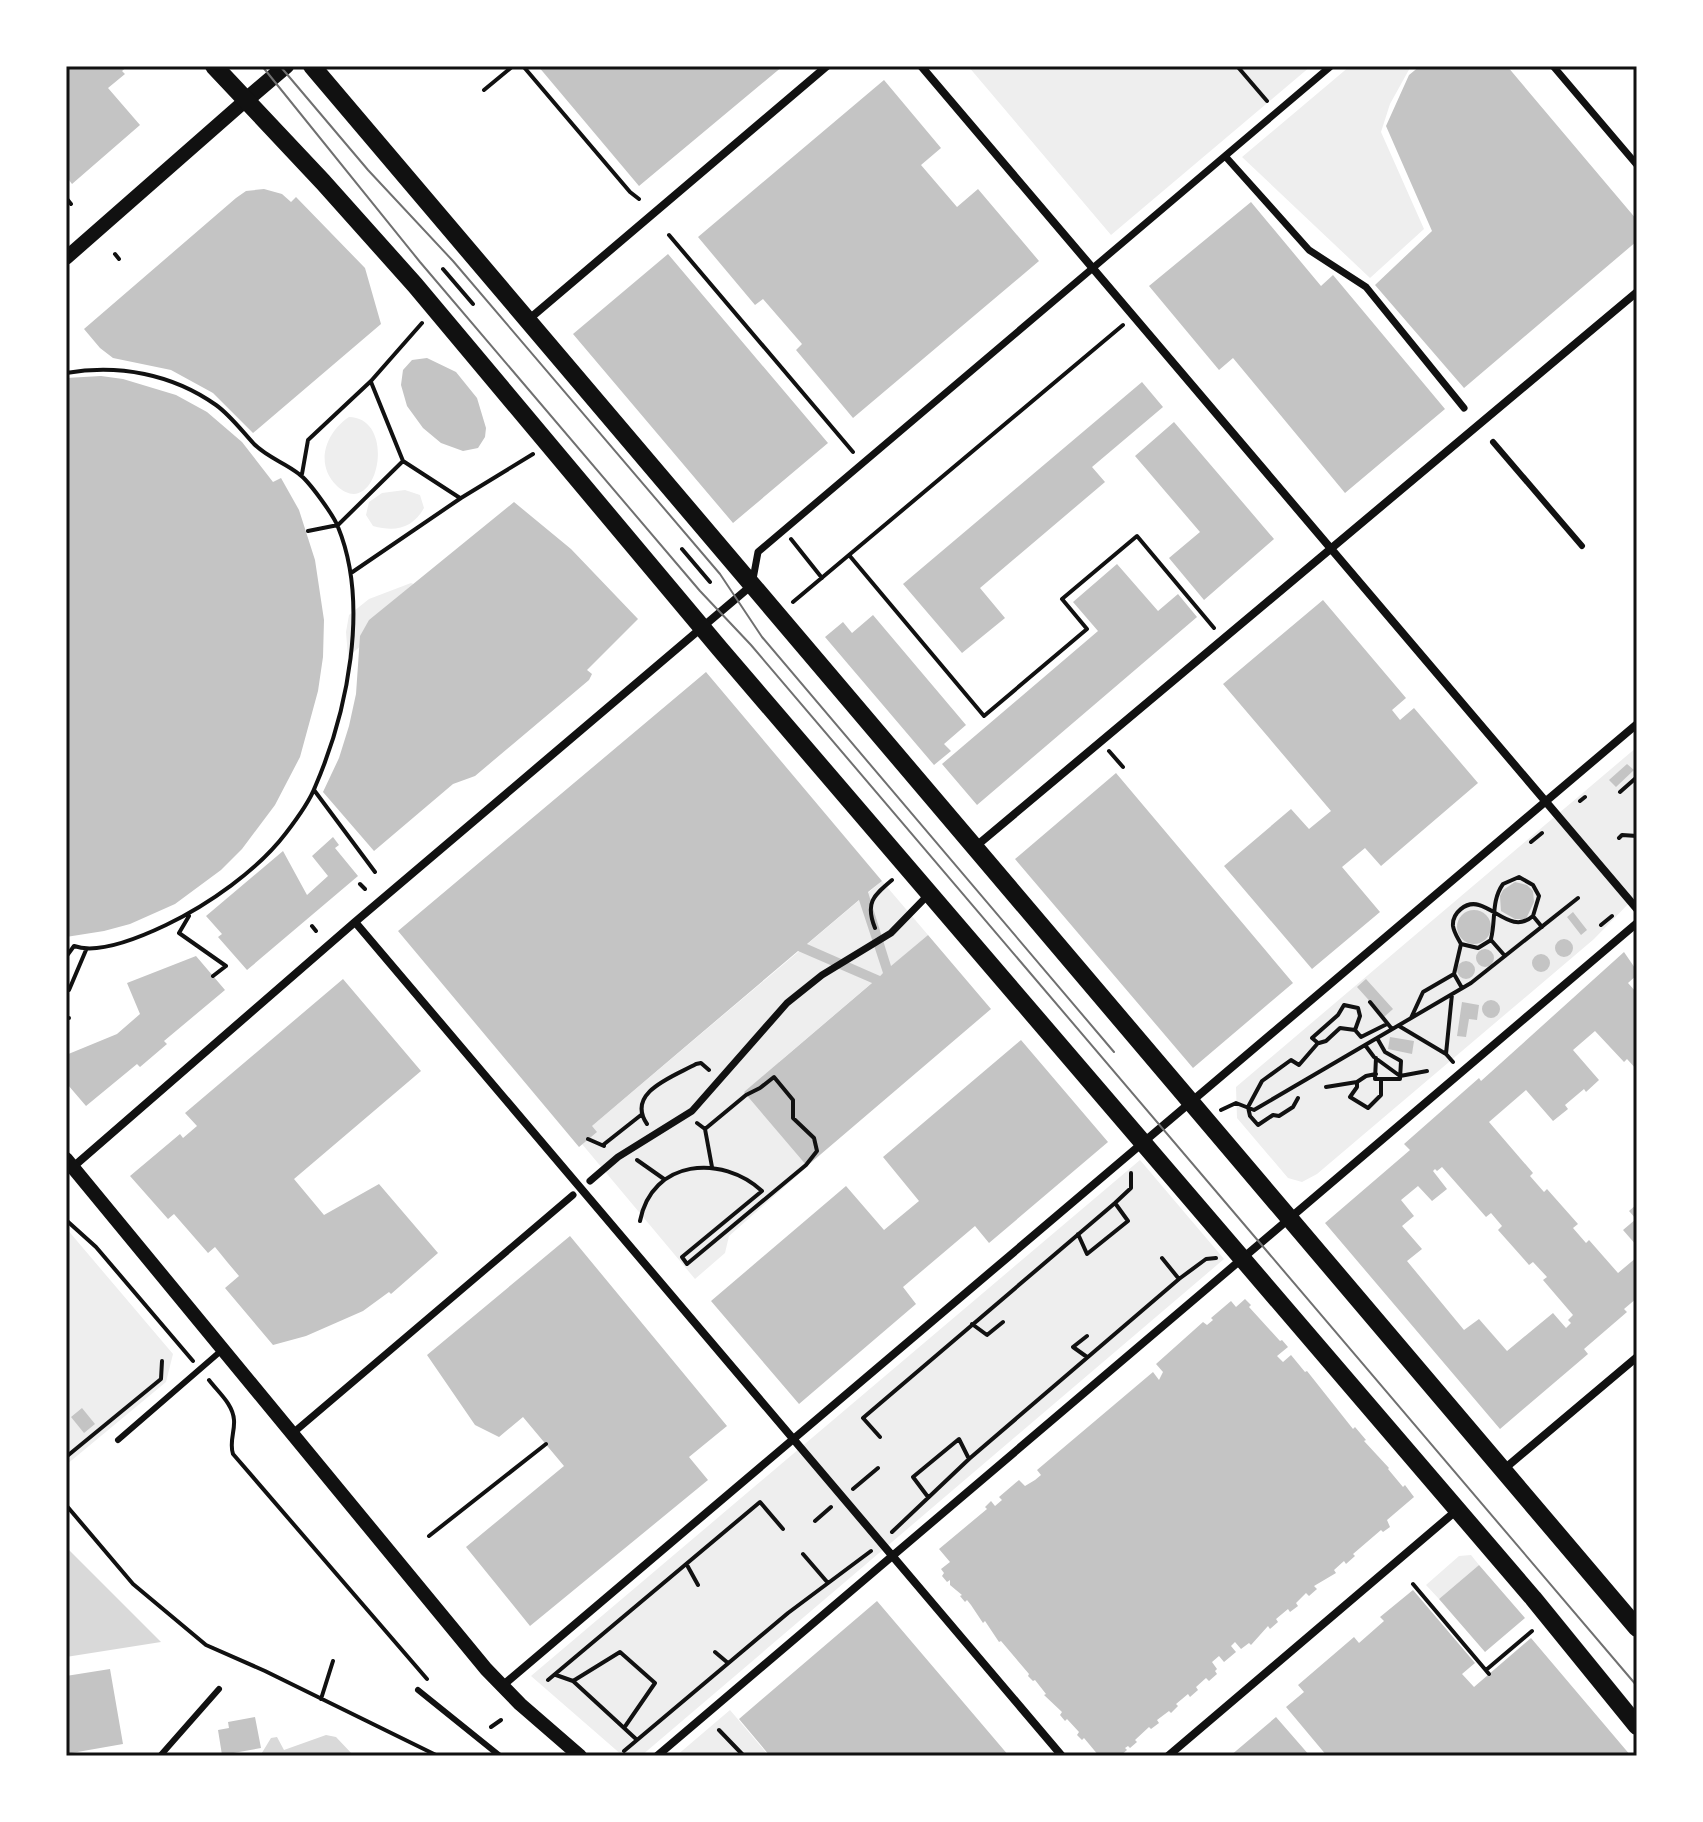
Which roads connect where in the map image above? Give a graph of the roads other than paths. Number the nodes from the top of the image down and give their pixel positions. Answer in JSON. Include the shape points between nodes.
{"nodes":[{"id":1,"x":214,"y":66,"type":"edge"},
{"id":2,"x":286,"y":66,"type":"edge"},
{"id":3,"x":312,"y":66,"type":"edge"},
{"id":4,"x":827,"y":66,"type":"edge"},
{"id":5,"x":921,"y":66,"type":"edge"},
{"id":6,"x":1331,"y":66,"type":"edge"},
{"id":7,"x":1553,"y":66,"type":"edge"},
{"id":8,"x":246,"y":100,"type":"junction"},
{"id":9,"x":1225,"y":156,"type":"junction"},
{"id":10,"x":1637,"y":165,"type":"edge"},
{"id":11,"x":66,"y":258,"type":"edge"},
{"id":12,"x":1092,"y":268,"type":"junction"},
{"id":13,"x":1637,"y":292,"type":"edge"},
{"id":14,"x":527,"y":321,"type":"junction"},
{"id":15,"x":1464,"y":408,"type":"dead end"},
{"id":16,"x":1493,"y":442,"type":"dead end"},
{"id":17,"x":1582,"y":546,"type":"dead end"},
{"id":18,"x":1331,"y":548,"type":"junction"},
{"id":19,"x":752,"y":585,"type":"junction"},
{"id":20,"x":703,"y":627,"type":"junction"},
{"id":21,"x":1637,"y":724,"type":"edge"},
{"id":22,"x":1545,"y":801,"type":"junction"},
{"id":23,"x":974,"y":847,"type":"junction"},
{"id":24,"x":929,"y":893,"type":"junction"},
{"id":25,"x":1637,"y":909,"type":"edge"},
{"id":26,"x":355,"y":922,"type":"junction"},
{"id":27,"x":1637,"y":923,"type":"edge"},
{"id":28,"x":1190,"y":1102,"type":"junction"},
{"id":29,"x":1142,"y":1143,"type":"junction"},
{"id":30,"x":69,"y":1163,"type":"edge"},
{"id":31,"x":590,"y":1181,"type":"dead end"},
{"id":32,"x":573,"y":1195,"type":"dead end"},
{"id":33,"x":1290,"y":1219,"type":"junction"},
{"id":34,"x":1242,"y":1260,"type":"junction"},
{"id":35,"x":222,"y":1350,"type":"junction"},
{"id":36,"x":1637,"y":1357,"type":"edge"},
{"id":37,"x":293,"y":1433,"type":"junction"},
{"id":38,"x":793,"y":1439,"type":"junction"},
{"id":39,"x":118,"y":1440,"type":"dead end"},
{"id":40,"x":1503,"y":1470,"type":"junction"},
{"id":41,"x":1458,"y":1509,"type":"junction"},
{"id":42,"x":892,"y":1557,"type":"junction"},
{"id":43,"x":1637,"y":1628,"type":"edge"},
{"id":44,"x":502,"y":1686,"type":"junction"},
{"id":45,"x":219,"y":1689,"type":"dead end"},
{"id":46,"x":418,"y":1690,"type":"dead end"},
{"id":47,"x":1637,"y":1726,"type":"edge"},
{"id":48,"x":160,"y":1756,"type":"edge"},
{"id":49,"x":500,"y":1756,"type":"edge"},
{"id":50,"x":580,"y":1756,"type":"edge"},
{"id":51,"x":657,"y":1756,"type":"edge"},
{"id":52,"x":1062,"y":1756,"type":"edge"},
{"id":53,"x":1168,"y":1756,"type":"edge"}],
"edges":[{"from":1,"to":8,"type":"main road"},
{"from":2,"to":8,"type":"main road"},
{"from":3,"to":14,"type":"main road"},
{"from":4,"to":14,"type":"street"},
{"from":5,"to":12,"type":"street"},
{"from":6,"to":9,"type":"street"},
{"from":7,"to":10,"type":"street"},
{"from":8,"to":11,"type":"street"},
{"from":8,"to":20,"type":"main road","via":[[415,285]]},
{"from":9,"to":12,"type":"street"},
{"from":9,"to":15,"type":"street","via":[[1309,250],[1366,287]]},
{"from":12,"to":18,"type":"street"},
{"from":12,"to":19,"type":"street","via":[[758,552]]},
{"from":13,"to":18,"type":"street"},
{"from":14,"to":19,"type":"main road"},
{"from":16,"to":17,"type":"lane"},
{"from":18,"to":22,"type":"street"},
{"from":18,"to":23,"type":"street"},
{"from":19,"to":20,"type":"street"},
{"from":19,"to":23,"type":"main road"},
{"from":20,"to":24,"type":"main road"},
{"from":20,"to":26,"type":"street"},
{"from":21,"to":22,"type":"street"},
{"from":22,"to":25,"type":"street"},
{"from":22,"to":28,"type":"street"},
{"from":23,"to":28,"type":"main road"},
{"from":24,"to":29,"type":"main road"},
{"from":24,"to":31,"type":"street","via":[[904,922],[787,1003],[687,1115]]},
{"from":26,"to":30,"type":"street"},
{"from":26,"to":38,"type":"street"},
{"from":27,"to":33,"type":"street"},
{"from":28,"to":29,"type":"street"},
{"from":28,"to":33,"type":"main road"},
{"from":29,"to":34,"type":"main road"},
{"from":29,"to":38,"type":"street"},
{"from":30,"to":35,"type":"street"},
{"from":32,"to":37,"type":"street"},
{"from":33,"to":34,"type":"street"},
{"from":33,"to":40,"type":"main road"},
{"from":34,"to":41,"type":"main road"},
{"from":34,"to":42,"type":"street"},
{"from":35,"to":37,"type":"street"},
{"from":35,"to":39,"type":"lane"},
{"from":36,"to":40,"type":"street"},
{"from":37,"to":44,"type":"street"},
{"from":38,"to":42,"type":"street"},
{"from":38,"to":44,"type":"street"},
{"from":40,"to":43,"type":"main road"},
{"from":41,"to":47,"type":"main road"},
{"from":41,"to":53,"type":"street"},
{"from":42,"to":51,"type":"street"},
{"from":42,"to":52,"type":"street"},
{"from":44,"to":50,"type":"street"},
{"from":45,"to":48,"type":"lane"},
{"from":46,"to":49,"type":"lane"}]}
